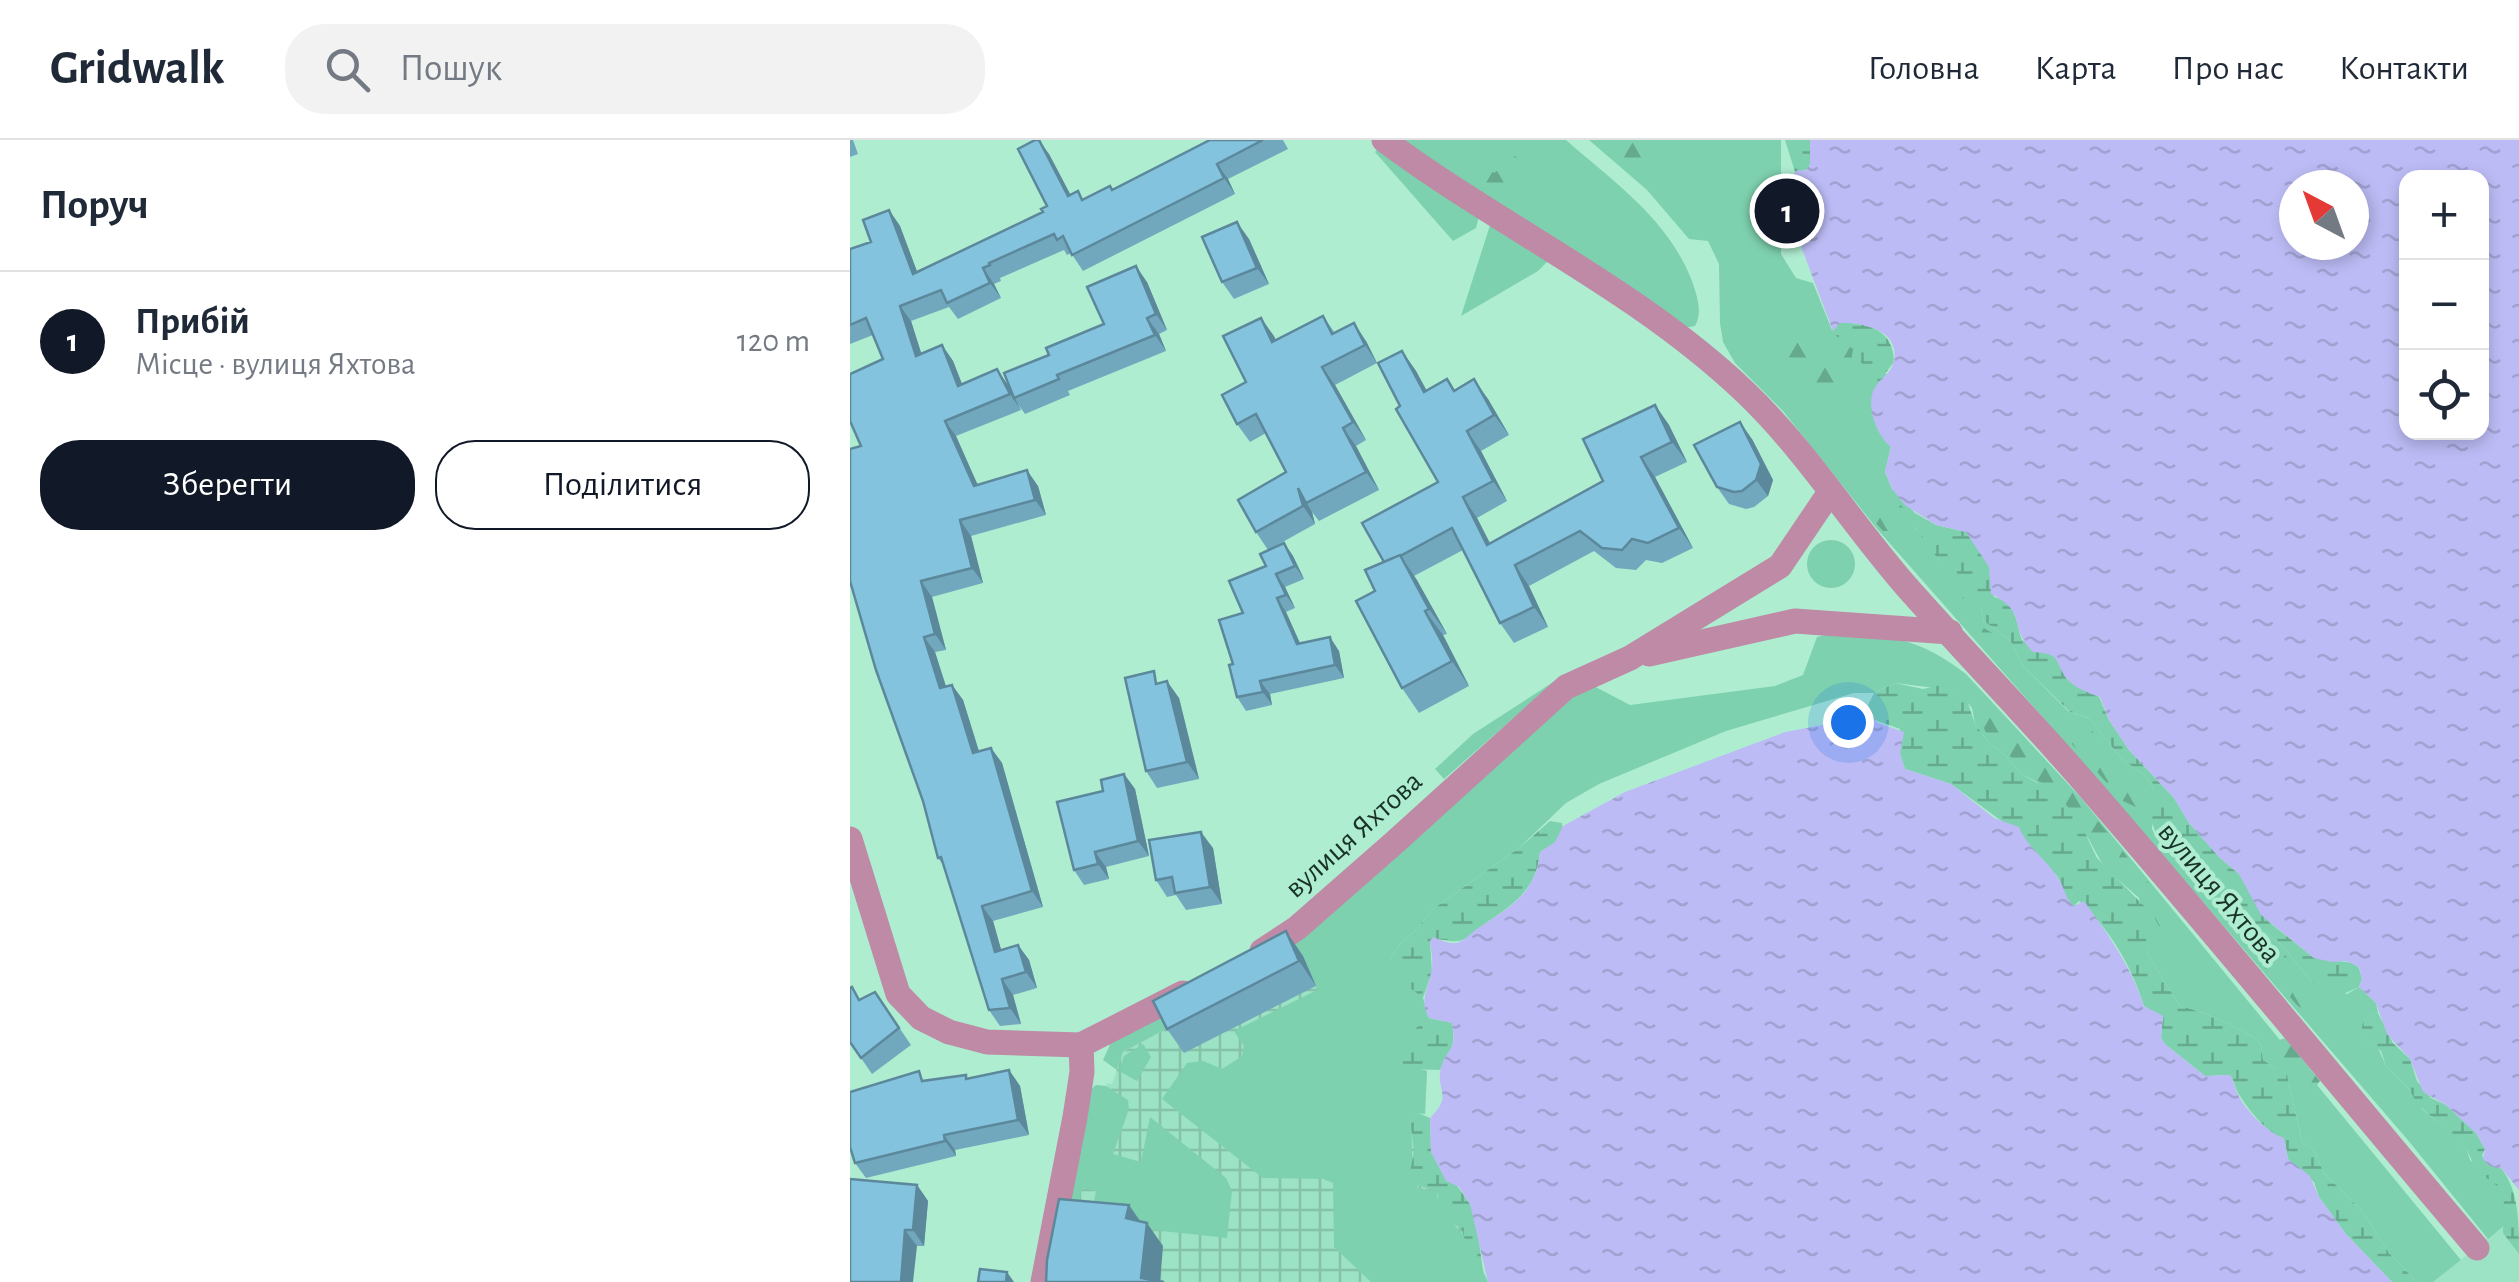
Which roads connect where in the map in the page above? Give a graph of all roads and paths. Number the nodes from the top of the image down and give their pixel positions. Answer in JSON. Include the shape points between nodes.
{"nodes":[{"id":1,"x":1384,"y":140,"type":"edge"},
{"id":2,"x":1830,"y":492,"type":"junction"},
{"id":3,"x":1950,"y":632,"type":"junction"},
{"id":4,"x":1630,"y":658,"type":"junction"},
{"id":5,"x":850,"y":839,"type":"edge"},
{"id":6,"x":1238,"y":965,"type":"edge"},
{"id":7,"x":1210,"y":980,"type":"edge"},
{"id":8,"x":1080,"y":1046,"type":"junction"},
{"id":9,"x":2477,"y":1248,"type":"dead end"},
{"id":10,"x":1043,"y":1282,"type":"edge"}],
"edges":[{"from":1,"to":2,"type":"street","name":"вулиця Яхтова","via":[[1671,330],[1764,412]]},
{"from":2,"to":3,"type":"street","name":"вулиця Яхтова"},
{"from":2,"to":4,"type":"street","name":"вулиця Яхтова","via":[[1780,566]]},
{"from":3,"to":4,"type":"street","via":[[1795,621]]},
{"from":3,"to":9,"type":"street","name":"вулиця Яхтова"},
{"from":4,"to":6,"type":"street","name":"вулиця Яхтова","via":[[1566,687],[1297,928]]},
{"from":5,"to":8,"type":"street","via":[[898,994],[921,1018],[987,1042]]},
{"from":7,"to":8,"type":"street"},
{"from":8,"to":10,"type":"street","via":[[1075,1118]]}]}
